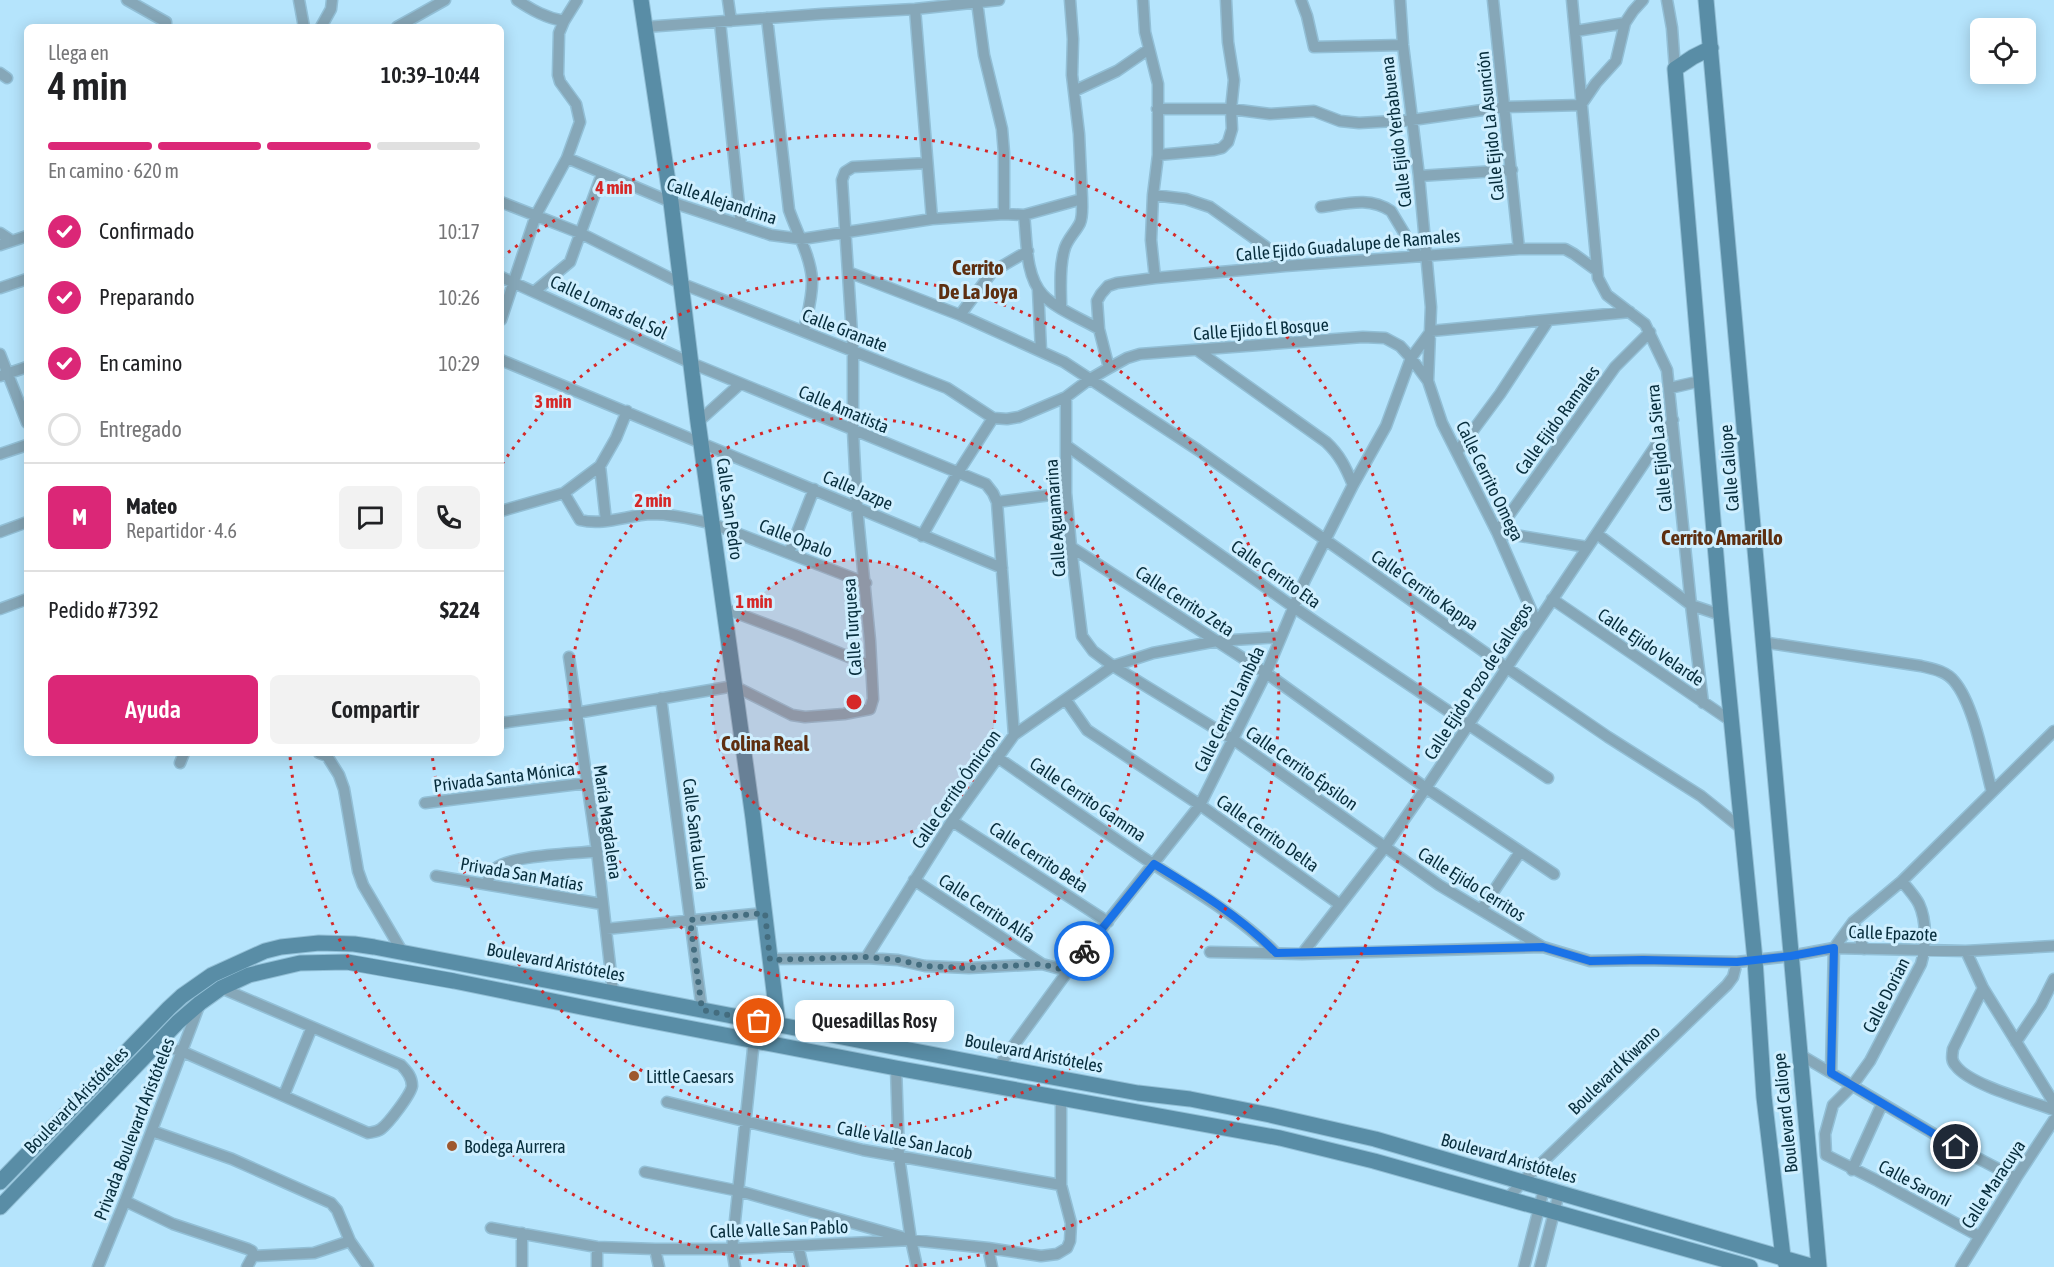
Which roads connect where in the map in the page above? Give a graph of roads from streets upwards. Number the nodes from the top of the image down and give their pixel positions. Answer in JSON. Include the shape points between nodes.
{"nodes":[{"id":1,"x":127,"y":0,"type":"edge"},
{"id":2,"x":298,"y":0,"type":"edge"},
{"id":3,"x":332,"y":0,"type":"edge"},
{"id":4,"x":444,"y":0,"type":"edge"},
{"id":5,"x":517,"y":0,"type":"edge"},
{"id":6,"x":577,"y":0,"type":"edge"},
{"id":7,"x":642,"y":0,"type":"edge"},
{"id":8,"x":728,"y":0,"type":"edge"},
{"id":9,"x":999,"y":0,"type":"edge"},
{"id":10,"x":1070,"y":0,"type":"edge"},
{"id":11,"x":1143,"y":0,"type":"edge"},
{"id":12,"x":1226,"y":0,"type":"edge"},
{"id":13,"x":1301,"y":0,"type":"edge"},
{"id":14,"x":1400,"y":0,"type":"edge"},
{"id":15,"x":1493,"y":0,"type":"edge"},
{"id":16,"x":1572,"y":0,"type":"edge"},
{"id":17,"x":1643,"y":0,"type":"edge"},
{"id":18,"x":1667,"y":0,"type":"edge"},
{"id":19,"x":1706,"y":0,"type":"edge"},
{"id":20,"x":977,"y":2,"type":"junction"},
{"id":21,"x":915,"y":9,"type":"junction"},
{"id":22,"x":767,"y":18,"type":"junction"},
{"id":23,"x":564,"y":21,"type":"junction"},
{"id":24,"x":725,"y":21,"type":"junction"},
{"id":25,"x":1625,"y":23,"type":"junction"},
{"id":26,"x":164,"y":24,"type":"edge"},
{"id":27,"x":303,"y":24,"type":"edge"},
{"id":28,"x":323,"y":24,"type":"edge"},
{"id":29,"x":402,"y":24,"type":"edge"},
{"id":30,"x":645,"y":27,"type":"junction"},
{"id":31,"x":1576,"y":31,"type":"junction"},
{"id":32,"x":1402,"y":45,"type":"junction"},
{"id":33,"x":1711,"y":48,"type":"junction"},
{"id":34,"x":1149,"y":49,"type":"junction"},
{"id":35,"x":1676,"y":69,"type":"junction"},
{"id":36,"x":1074,"y":91,"type":"junction"},
{"id":37,"x":1581,"y":105,"type":"junction"},
{"id":38,"x":1504,"y":107,"type":"junction"},
{"id":39,"x":1157,"y":109,"type":"junction"},
{"id":40,"x":1231,"y":109,"type":"junction"},
{"id":41,"x":1412,"y":120,"type":"junction"},
{"id":42,"x":1158,"y":155,"type":"junction"},
{"id":43,"x":567,"y":158,"type":"junction"},
{"id":44,"x":927,"y":163,"type":"junction"},
{"id":45,"x":1512,"y":170,"type":"junction"},
{"id":46,"x":602,"y":174,"type":"junction"},
{"id":47,"x":1419,"y":176,"type":"junction"},
{"id":48,"x":1153,"y":195,"type":"junction"},
{"id":49,"x":1082,"y":199,"type":"junction"},
{"id":50,"x":671,"y":202,"type":"junction"},
{"id":51,"x":504,"y":203,"type":"edge"},
{"id":52,"x":1321,"y":207,"type":"dead end"},
{"id":53,"x":1004,"y":214,"type":"junction"},
{"id":54,"x":536,"y":215,"type":"junction"},
{"id":55,"x":1024,"y":215,"type":"junction"},
{"id":56,"x":932,"y":219,"type":"junction"},
{"id":57,"x":741,"y":225,"type":"junction"},
{"id":58,"x":845,"y":232,"type":"junction"},
{"id":59,"x":0,"y":233,"type":"edge"},
{"id":60,"x":580,"y":233,"type":"junction"},
{"id":61,"x":24,"y":237,"type":"edge"},
{"id":62,"x":801,"y":239,"type":"junction"},
{"id":63,"x":12,"y":242,"type":"junction"},
{"id":64,"x":0,"y":245,"type":"edge"},
{"id":65,"x":1519,"y":249,"type":"junction"},
{"id":66,"x":1028,"y":250,"type":"junction"},
{"id":67,"x":1422,"y":255,"type":"junction"},
{"id":68,"x":1285,"y":266,"type":"junction"},
{"id":69,"x":1596,"y":270,"type":"junction"},
{"id":70,"x":848,"y":272,"type":"junction"},
{"id":71,"x":504,"y":278,"type":"edge"},
{"id":72,"x":1155,"y":278,"type":"junction"},
{"id":73,"x":24,"y":280,"type":"edge"},
{"id":74,"x":514,"y":282,"type":"junction"},
{"id":75,"x":680,"y":283,"type":"junction"},
{"id":76,"x":0,"y":288,"type":"edge"},
{"id":77,"x":1038,"y":289,"type":"junction"},
{"id":78,"x":535,"y":291,"type":"junction"},
{"id":79,"x":1061,"y":307,"type":"junction"},
{"id":80,"x":504,"y":311,"type":"edge"},
{"id":81,"x":1630,"y":312,"type":"junction"},
{"id":82,"x":960,"y":315,"type":"junction"},
{"id":83,"x":1548,"y":321,"type":"junction"},
{"id":84,"x":1099,"y":329,"type":"junction"},
{"id":85,"x":804,"y":331,"type":"junction"},
{"id":86,"x":1431,"y":331,"type":"junction"},
{"id":87,"x":1650,"y":332,"type":"junction"},
{"id":88,"x":853,"y":350,"type":"junction"},
{"id":89,"x":1197,"y":350,"type":"junction"},
{"id":90,"x":1041,"y":351,"type":"junction"},
{"id":91,"x":0,"y":354,"type":"edge"},
{"id":92,"x":1411,"y":358,"type":"junction"},
{"id":93,"x":504,"y":361,"type":"edge"},
{"id":94,"x":691,"y":363,"type":"junction"},
{"id":95,"x":24,"y":368,"type":"edge"},
{"id":96,"x":1109,"y":368,"type":"junction"},
{"id":97,"x":4,"y":375,"type":"edge"},
{"id":98,"x":1090,"y":379,"type":"junction"},
{"id":99,"x":1428,"y":381,"type":"junction"},
{"id":100,"x":1701,"y":381,"type":"junction"},
{"id":101,"x":740,"y":384,"type":"junction"},
{"id":102,"x":1670,"y":388,"type":"junction"},
{"id":103,"x":1066,"y":397,"type":"junction"},
{"id":104,"x":627,"y":411,"type":"junction"},
{"id":105,"x":24,"y":417,"type":"edge"},
{"id":106,"x":993,"y":418,"type":"junction"},
{"id":107,"x":1673,"y":420,"type":"junction"},
{"id":108,"x":698,"y":422,"type":"junction"},
{"id":109,"x":854,"y":431,"type":"junction"},
{"id":110,"x":701,"y":443,"type":"junction"},
{"id":111,"x":24,"y":446,"type":"edge"},
{"id":112,"x":1067,"y":446,"type":"junction"},
{"id":113,"x":1457,"y":452,"type":"junction"},
{"id":114,"x":0,"y":454,"type":"edge"},
{"id":115,"x":600,"y":466,"type":"junction"},
{"id":116,"x":957,"y":474,"type":"junction"},
{"id":117,"x":1353,"y":485,"type":"junction"},
{"id":118,"x":814,"y":489,"type":"junction"},
{"id":119,"x":564,"y":493,"type":"junction"},
{"id":120,"x":1066,"y":493,"type":"junction"},
{"id":121,"x":997,"y":502,"type":"junction"},
{"id":122,"x":857,"y":507,"type":"junction"},
{"id":123,"x":504,"y":510,"type":"edge"},
{"id":124,"x":606,"y":521,"type":"junction"},
{"id":125,"x":24,"y":523,"type":"edge"},
{"id":126,"x":713,"y":524,"type":"junction"},
{"id":127,"x":0,"y":532,"type":"edge"},
{"id":128,"x":1497,"y":532,"type":"junction"},
{"id":129,"x":1597,"y":534,"type":"junction"},
{"id":130,"x":922,"y":536,"type":"junction"},
{"id":131,"x":1326,"y":540,"type":"junction"},
{"id":132,"x":1071,"y":546,"type":"junction"},
{"id":133,"x":1587,"y":546,"type":"junction"},
{"id":134,"x":789,"y":553,"type":"junction"},
{"id":135,"x":1002,"y":568,"type":"junction"},
{"id":136,"x":866,"y":583,"type":"junction"},
{"id":137,"x":1552,"y":599,"type":"junction"},
{"id":138,"x":24,"y":601,"type":"edge"},
{"id":139,"x":1691,"y":605,"type":"junction"},
{"id":140,"x":1292,"y":606,"type":"junction"},
{"id":141,"x":723,"y":608,"type":"junction"},
{"id":142,"x":0,"y":609,"type":"edge"},
{"id":143,"x":1721,"y":615,"type":"junction"},
{"id":144,"x":1536,"y":621,"type":"junction"},
{"id":145,"x":1082,"y":636,"type":"joint"},
{"id":146,"x":1281,"y":637,"type":"junction"},
{"id":147,"x":1216,"y":641,"type":"junction"},
{"id":148,"x":1762,"y":642,"type":"junction"},
{"id":149,"x":569,"y":657,"type":"dead end"},
{"id":150,"x":871,"y":666,"type":"junction"},
{"id":151,"x":1113,"y":666,"type":"junction"},
{"id":152,"x":1507,"y":668,"type":"junction"},
{"id":153,"x":1266,"y":673,"type":"junction"},
{"id":154,"x":734,"y":686,"type":"junction"},
{"id":155,"x":661,"y":698,"type":"junction"},
{"id":156,"x":1066,"y":700,"type":"junction"},
{"id":157,"x":1703,"y":703,"type":"junction"},
{"id":158,"x":576,"y":713,"type":"junction"},
{"id":159,"x":1731,"y":721,"type":"junction"},
{"id":160,"x":504,"y":723,"type":"edge"},
{"id":161,"x":1469,"y":726,"type":"junction"},
{"id":162,"x":2054,"y":731,"type":"edge"},
{"id":163,"x":1014,"y":735,"type":"junction"},
{"id":164,"x":1234,"y":740,"type":"junction"},
{"id":165,"x":2042,"y":745,"type":"junction"},
{"id":166,"x":2054,"y":746,"type":"edge"},
{"id":167,"x":325,"y":756,"type":"edge"},
{"id":168,"x":997,"y":757,"type":"junction"},
{"id":169,"x":1548,"y":778,"type":"dead end"},
{"id":170,"x":587,"y":783,"type":"junction"},
{"id":171,"x":1426,"y":788,"type":"junction"},
{"id":172,"x":1992,"y":792,"type":"junction"},
{"id":173,"x":425,"y":803,"type":"dead end"},
{"id":174,"x":1200,"y":805,"type":"junction"},
{"id":175,"x":952,"y":821,"type":"junction"},
{"id":176,"x":1741,"y":828,"type":"junction"},
{"id":177,"x":1385,"y":847,"type":"junction"},
{"id":178,"x":597,"y":851,"type":"junction"},
{"id":179,"x":1520,"y":852,"type":"junction"},
{"id":180,"x":1154,"y":864,"type":"junction"},
{"id":181,"x":1554,"y":874,"type":"dead end"},
{"id":182,"x":436,"y":876,"type":"dead end"},
{"id":183,"x":914,"y":880,"type":"junction"},
{"id":184,"x":1902,"y":881,"type":"junction"},
{"id":185,"x":486,"y":884,"type":"junction"},
{"id":186,"x":602,"y":904,"type":"junction"},
{"id":187,"x":1339,"y":904,"type":"junction"},
{"id":188,"x":1481,"y":910,"type":"junction"},
{"id":189,"x":765,"y":913,"type":"junction"},
{"id":190,"x":690,"y":920,"type":"junction"},
{"id":191,"x":1108,"y":922,"type":"junction"},
{"id":192,"x":1853,"y":922,"type":"junction"},
{"id":193,"x":606,"y":929,"type":"junction"},
{"id":194,"x":2054,"y":946,"type":"edge"},
{"id":195,"x":1543,"y":947,"type":"junction"},
{"id":196,"x":1834,"y":948,"type":"junction"},
{"id":197,"x":1864,"y":949,"type":"junction"},
{"id":198,"x":1925,"y":951,"type":"junction"},
{"id":199,"x":1966,"y":951,"type":"junction"},
{"id":200,"x":1210,"y":952,"type":"dead end"},
{"id":201,"x":403,"y":953,"type":"junction"},
{"id":202,"x":1276,"y":953,"type":"junction"},
{"id":203,"x":1302,"y":954,"type":"junction"},
{"id":204,"x":1791,"y":956,"type":"junction"},
{"id":205,"x":866,"y":957,"type":"junction"},
{"id":206,"x":770,"y":960,"type":"junction"},
{"id":207,"x":1755,"y":960,"type":"junction"},
{"id":208,"x":1737,"y":962,"type":"junction"},
{"id":209,"x":1042,"y":964,"type":"junction"},
{"id":210,"x":1068,"y":971,"type":"junction"},
{"id":211,"x":526,"y":975,"type":"junction"},
{"id":212,"x":2054,"y":979,"type":"edge"},
{"id":213,"x":221,"y":988,"type":"junction"},
{"id":214,"x":1983,"y":988,"type":"junction"},
{"id":215,"x":607,"y":991,"type":"junction"},
{"id":216,"x":515,"y":993,"type":"junction"},
{"id":217,"x":200,"y":1003,"type":"junction"},
{"id":218,"x":702,"y":1010,"type":"junction"},
{"id":219,"x":778,"y":1024,"type":"junction"},
{"id":220,"x":312,"y":1027,"type":"junction"},
{"id":221,"x":754,"y":1040,"type":"junction"},
{"id":222,"x":2016,"y":1042,"type":"junction"},
{"id":223,"x":156,"y":1045,"type":"junction"},
{"id":224,"x":900,"y":1048,"type":"junction"},
{"id":225,"x":181,"y":1051,"type":"junction"},
{"id":226,"x":1799,"y":1054,"type":"junction"},
{"id":227,"x":998,"y":1067,"type":"junction"},
{"id":228,"x":896,"y":1068,"type":"junction"},
{"id":229,"x":1831,"y":1073,"type":"junction"},
{"id":230,"x":1852,"y":1086,"type":"junction"},
{"id":231,"x":284,"y":1095,"type":"junction"},
{"id":232,"x":1061,"y":1097,"type":"junction"},
{"id":233,"x":667,"y":1102,"type":"dead end"},
{"id":234,"x":2054,"y":1103,"type":"edge"},
{"id":235,"x":1882,"y":1104,"type":"junction"},
{"id":236,"x":2054,"y":1110,"type":"edge"},
{"id":237,"x":2054,"y":1120,"type":"edge"},
{"id":238,"x":744,"y":1122,"type":"junction"},
{"id":239,"x":152,"y":1131,"type":"junction"},
{"id":240,"x":1808,"y":1150,"type":"junction"},
{"id":241,"x":899,"y":1157,"type":"junction"},
{"id":242,"x":1830,"y":1158,"type":"junction"},
{"id":243,"x":1852,"y":1170,"type":"junction"},
{"id":244,"x":645,"y":1172,"type":"dead end"},
{"id":245,"x":2016,"y":1178,"type":"junction"},
{"id":246,"x":0,"y":1182,"type":"edge"},
{"id":247,"x":1522,"y":1182,"type":"junction"},
{"id":248,"x":1061,"y":1185,"type":"junction"},
{"id":249,"x":1544,"y":1189,"type":"junction"},
{"id":250,"x":738,"y":1191,"type":"junction"},
{"id":251,"x":1559,"y":1193,"type":"junction"},
{"id":252,"x":1508,"y":1198,"type":"junction"},
{"id":253,"x":126,"y":1201,"type":"junction"},
{"id":254,"x":0,"y":1207,"type":"edge"},
{"id":255,"x":1539,"y":1207,"type":"junction"},
{"id":256,"x":1554,"y":1212,"type":"junction"},
{"id":257,"x":491,"y":1228,"type":"dead end"},
{"id":258,"x":522,"y":1233,"type":"junction"},
{"id":259,"x":1979,"y":1236,"type":"junction"},
{"id":260,"x":911,"y":1240,"type":"junction"},
{"id":261,"x":350,"y":1241,"type":"junction"},
{"id":262,"x":798,"y":1246,"type":"junction"},
{"id":263,"x":1817,"y":1246,"type":"junction"},
{"id":264,"x":597,"y":1247,"type":"junction"},
{"id":265,"x":988,"y":1248,"type":"junction"},
{"id":266,"x":655,"y":1249,"type":"junction"},
{"id":267,"x":732,"y":1249,"type":"junction"},
{"id":268,"x":253,"y":1256,"type":"junction"},
{"id":269,"x":1041,"y":1262,"type":"edge"},
{"id":270,"x":1785,"y":1262,"type":"edge"},
{"id":271,"x":98,"y":1267,"type":"edge"},
{"id":272,"x":247,"y":1267,"type":"edge"},
{"id":273,"x":368,"y":1267,"type":"edge"},
{"id":274,"x":522,"y":1267,"type":"edge"},
{"id":275,"x":597,"y":1267,"type":"edge"},
{"id":276,"x":659,"y":1267,"type":"edge"},
{"id":277,"x":735,"y":1267,"type":"edge"},
{"id":278,"x":803,"y":1267,"type":"edge"},
{"id":279,"x":917,"y":1267,"type":"edge"},
{"id":280,"x":992,"y":1267,"type":"edge"},
{"id":281,"x":1524,"y":1267,"type":"edge"},
{"id":282,"x":1540,"y":1267,"type":"edge"},
{"id":283,"x":1750,"y":1267,"type":"edge"},
{"id":284,"x":1814,"y":1267,"type":"edge"},
{"id":285,"x":1819,"y":1267,"type":"edge"},
{"id":286,"x":1833,"y":1267,"type":"edge"},
{"id":287,"x":1961,"y":1267,"type":"edge"}],
"edges":[{"from":1,"to":26,"type":"street"},
{"from":2,"to":27,"type":"street"},
{"from":3,"to":28,"type":"street"},
{"from":4,"to":29,"type":"street"},
{"from":5,"to":23,"type":"street","via":[[532,10]]},
{"from":6,"to":23,"type":"street"},
{"from":7,"to":30,"type":"street","name":"Calle San Pedro"},
{"from":8,"to":24,"type":"street"},
{"from":9,"to":20,"type":"street"},
{"from":10,"to":36,"type":"street"},
{"from":11,"to":34,"type":"street"},
{"from":12,"to":40,"type":"street","via":[[1234,80]]},
{"from":13,"to":32,"type":"street","via":[[1314,47]]},
{"from":14,"to":32,"type":"street","name":"Calle Ejido Yerbabuena"},
{"from":15,"to":38,"type":"street","name":"Calle Ejido La Asunción"},
{"from":16,"to":31,"type":"street","name":"Calle Ejido La Sierra"},
{"from":17,"to":25,"type":"street"},
{"from":18,"to":35,"type":"street","name":"Calle Caliope"},
{"from":19,"to":33,"type":"street","name":"Calle Caliope"},
{"from":20,"to":21,"type":"street"},
{"from":20,"to":53,"type":"street","via":[[984,55],[1002,129]]},
{"from":21,"to":22,"type":"street"},
{"from":21,"to":44,"type":"street"},
{"from":22,"to":24,"type":"street"},
{"from":22,"to":62,"type":"street","via":[[789,210]]},
{"from":23,"to":43,"type":"street","via":[[559,33],[558,75],[576,104],[580,122]]},
{"from":24,"to":30,"type":"street"},
{"from":24,"to":57,"type":"street"},
{"from":25,"to":31,"type":"street"},
{"from":25,"to":37,"type":"street","via":[[1616,61]]},
{"from":30,"to":50,"type":"street","name":"Calle San Pedro"},
{"from":31,"to":37,"type":"street","name":"Calle Ejido La Sierra"},
{"from":32,"to":41,"type":"street","name":"Calle Ejido Yerbabuena"},
{"from":33,"to":35,"type":"street"},
{"from":33,"to":148,"type":"street","name":"Calle Caliope"},
{"from":34,"to":36,"type":"street","via":[[1117,71]]},
{"from":34,"to":39,"type":"street","via":[[1158,84]]},
{"from":35,"to":100,"type":"street","name":"Calle Caliope"},
{"from":36,"to":49,"type":"street"},
{"from":37,"to":38,"type":"street"},
{"from":37,"to":69,"type":"street","name":"Calle Ejido La Sierra"},
{"from":38,"to":41,"type":"street"},
{"from":38,"to":45,"type":"street","name":"Calle Ejido La Asunción"},
{"from":39,"to":40,"type":"street"},
{"from":39,"to":42,"type":"street"},
{"from":40,"to":41,"type":"street","via":[[1270,114],[1314,111],[1347,123]]},
{"from":40,"to":42,"type":"street","via":[[1231,135],[1222,148]]},
{"from":41,"to":47,"type":"street","name":"Calle Ejido Yerbabuena"},
{"from":42,"to":48,"type":"street"},
{"from":43,"to":46,"type":"street","name":"Calle Alejandrina"},
{"from":43,"to":54,"type":"street"},
{"from":44,"to":56,"type":"street"},
{"from":44,"to":58,"type":"street","name":"Calle Turquesa","via":[[848,168],[842,180]]},
{"from":45,"to":47,"type":"street"},
{"from":45,"to":65,"type":"street","name":"Calle Ejido La Asunción"},
{"from":46,"to":50,"type":"street","name":"Calle Alejandrina"},
{"from":46,"to":60,"type":"street"},
{"from":47,"to":67,"type":"street","name":"Calle Ejido Yerbabuena"},
{"from":48,"to":68,"type":"street","via":[[1210,207],[1265,246]]},
{"from":48,"to":72,"type":"street","via":[[1151,240]]},
{"from":49,"to":55,"type":"street","name":"Calle Alejandrina"},
{"from":49,"to":79,"type":"street","via":[[1079,224],[1064,248]]},
{"from":50,"to":57,"type":"street","name":"Calle Alejandrina"},
{"from":50,"to":75,"type":"street","name":"Calle San Pedro"},
{"from":51,"to":54,"type":"street","name":"Calle Granate"},
{"from":52,"to":67,"type":"street","via":[[1366,201],[1384,206]]},
{"from":53,"to":55,"type":"street","name":"Calle Alejandrina"},
{"from":53,"to":56,"type":"street","name":"Calle Alejandrina"},
{"from":54,"to":60,"type":"street","name":"Calle Granate"},
{"from":54,"to":74,"type":"street"},
{"from":55,"to":66,"type":"street"},
{"from":56,"to":58,"type":"street","name":"Calle Alejandrina"},
{"from":57,"to":62,"type":"street","name":"Calle Alejandrina","via":[[782,238]]},
{"from":58,"to":62,"type":"street","name":"Calle Alejandrina"},
{"from":58,"to":70,"type":"street","name":"Calle Turquesa"},
{"from":59,"to":63,"type":"street"},
{"from":60,"to":75,"type":"street","name":"Calle Granate"},
{"from":60,"to":78,"type":"street","via":[[570,262]]},
{"from":61,"to":63,"type":"street"},
{"from":62,"to":85,"type":"street","via":[[812,281]]},
{"from":63,"to":64,"type":"street"},
{"from":65,"to":67,"type":"street","name":"Calle Ejido Guadalupe de Ramales"},
{"from":65,"to":69,"type":"street","name":"Calle Ejido Guadalupe de Ramales","via":[[1565,249]]},
{"from":66,"to":77,"type":"street"},
{"from":66,"to":82,"type":"street","via":[[992,272]]},
{"from":67,"to":68,"type":"street","name":"Calle Ejido Guadalupe de Ramales"},
{"from":67,"to":86,"type":"street","name":"Calle Ejido Yerbabuena"},
{"from":68,"to":72,"type":"street","name":"Calle Ejido Guadalupe de Ramales"},
{"from":69,"to":81,"type":"street","name":"Calle Ejido La Sierra","via":[[1607,295]]},
{"from":70,"to":82,"type":"street"},
{"from":70,"to":88,"type":"street","name":"Calle Turquesa"},
{"from":71,"to":74,"type":"street","name":"Calle Lomas del Sol"},
{"from":72,"to":84,"type":"street","name":"Calle Ejido Guadalupe de Ramales","via":[[1108,286],[1097,301]]},
{"from":73,"to":76,"type":"street"},
{"from":74,"to":78,"type":"street","name":"Calle Lomas del Sol"},
{"from":74,"to":80,"type":"street"},
{"from":75,"to":85,"type":"street","name":"Calle Granate"},
{"from":75,"to":94,"type":"street","name":"Calle San Pedro"},
{"from":77,"to":79,"type":"street"},
{"from":77,"to":90,"type":"street"},
{"from":78,"to":94,"type":"street","name":"Calle Lomas del Sol"},
{"from":79,"to":84,"type":"street"},
{"from":81,"to":83,"type":"street"},
{"from":81,"to":87,"type":"street","name":"Calle Ejido La Sierra"},
{"from":82,"to":90,"type":"street"},
{"from":83,"to":86,"type":"street"},
{"from":83,"to":113,"type":"street"},
{"from":84,"to":96,"type":"street"},
{"from":85,"to":88,"type":"street","name":"Calle Granate"},
{"from":86,"to":92,"type":"street","name":"Calle Cerrito Lambda"},
{"from":86,"to":99,"type":"street","name":"Calle Ejido Yerbabuena"},
{"from":87,"to":102,"type":"street","name":"Calle Ejido La Sierra","via":[[1667,370]]},
{"from":87,"to":128,"type":"street","name":"Calle Ejido Ramales","via":[[1615,367]]},
{"from":88,"to":106,"type":"street","name":"Calle Granate","via":[[947,387]]},
{"from":88,"to":109,"type":"street","name":"Calle Turquesa"},
{"from":89,"to":92,"type":"street","name":"Calle Ejido El Bosque","via":[[1385,338]]},
{"from":89,"to":96,"type":"street","name":"Calle Ejido El Bosque","via":[[1140,354]]},
{"from":89,"to":117,"type":"street","via":[[1326,442],[1344,463]]},
{"from":90,"to":98,"type":"street"},
{"from":91,"to":97,"type":"street"},
{"from":92,"to":99,"type":"street","name":"Calle Cerrito Omega"},
{"from":92,"to":117,"type":"street","name":"Calle Cerrito Lambda","via":[[1386,426]]},
{"from":93,"to":104,"type":"street","name":"Calle Jazpe"},
{"from":94,"to":101,"type":"street","name":"Calle Amatista"},
{"from":94,"to":108,"type":"street","name":"Calle San Pedro"},
{"from":95,"to":97,"type":"street"},
{"from":96,"to":98,"type":"street","name":"Calle Ejido El Bosque"},
{"from":97,"to":105,"type":"street"},
{"from":98,"to":103,"type":"street","name":"Calle Ejido El Bosque"},
{"from":98,"to":131,"type":"street","name":"Calle Cerrito Kappa"},
{"from":99,"to":113,"type":"street","name":"Calle Cerrito Omega"},
{"from":100,"to":102,"type":"street"},
{"from":100,"to":143,"type":"street","name":"Calle Caliope"},
{"from":101,"to":108,"type":"street"},
{"from":101,"to":109,"type":"street","name":"Calle Amatista"},
{"from":102,"to":107,"type":"street","name":"Calle Ejido La Sierra"},
{"from":103,"to":106,"type":"street","name":"Calle Ejido El Bosque","via":[[1019,417]]},
{"from":103,"to":112,"type":"street","name":"Calle Aguamarina"},
{"from":104,"to":110,"type":"street","name":"Calle Jazpe"},
{"from":104,"to":115,"type":"street"},
{"from":106,"to":116,"type":"street"},
{"from":107,"to":129,"type":"street","name":"Calle Ejido Pozo de Gallegos"},
{"from":107,"to":139,"type":"street","name":"Calle Ejido La Sierra"},
{"from":108,"to":110,"type":"street","name":"Calle San Pedro"},
{"from":109,"to":116,"type":"street","name":"Calle Amatista"},
{"from":109,"to":122,"type":"street","name":"Calle Turquesa"},
{"from":110,"to":118,"type":"street","name":"Calle Jazpe"},
{"from":110,"to":126,"type":"street","name":"Calle San Pedro"},
{"from":111,"to":114,"type":"street"},
{"from":112,"to":120,"type":"street","name":"Calle Aguamarina"},
{"from":112,"to":140,"type":"street","name":"Calle Cerrito Eta"},
{"from":113,"to":128,"type":"street","name":"Calle Cerrito Omega"},
{"from":115,"to":119,"type":"street"},
{"from":115,"to":124,"type":"street"},
{"from":116,"to":121,"type":"street","name":"Calle Amatista","via":[[986,484]]},
{"from":116,"to":130,"type":"street"},
{"from":117,"to":131,"type":"street","name":"Calle Cerrito Lambda"},
{"from":118,"to":122,"type":"street","name":"Calle Jazpe"},
{"from":118,"to":134,"type":"street"},
{"from":119,"to":123,"type":"street"},
{"from":119,"to":124,"type":"street","name":"Calle Opalo","via":[[580,520]]},
{"from":120,"to":121,"type":"street"},
{"from":120,"to":132,"type":"street","name":"Calle Aguamarina"},
{"from":121,"to":135,"type":"street"},
{"from":122,"to":130,"type":"street","name":"Calle Jazpe"},
{"from":122,"to":136,"type":"street","name":"Calle Turquesa"},
{"from":124,"to":126,"type":"street","name":"Calle Opalo","via":[[651,514]]},
{"from":125,"to":127,"type":"street"},
{"from":126,"to":134,"type":"street","name":"Calle Opalo"},
{"from":126,"to":141,"type":"street","name":"Calle San Pedro"},
{"from":128,"to":133,"type":"street"},
{"from":128,"to":144,"type":"street","name":"Calle Cerrito Omega"},
{"from":129,"to":133,"type":"street","name":"Calle Ejido Pozo de Gallegos"},
{"from":129,"to":139,"type":"street"},
{"from":130,"to":135,"type":"street","name":"Calle Jazpe"},
{"from":131,"to":140,"type":"street","name":"Calle Cerrito Lambda"},
{"from":131,"to":152,"type":"street","name":"Calle Cerrito Kappa"},
{"from":132,"to":145,"type":"street","name":"Calle Aguamarina"},
{"from":132,"to":147,"type":"street","name":"Calle Cerrito Zeta"},
{"from":133,"to":137,"type":"street","name":"Calle Ejido Pozo de Gallegos"},
{"from":134,"to":136,"type":"street","name":"Calle Opalo"},
{"from":135,"to":163,"type":"street"},
{"from":136,"to":150,"type":"street","name":"Calle Turquesa"},
{"from":137,"to":144,"type":"street","name":"Calle Ejido Pozo de Gallegos"},
{"from":137,"to":157,"type":"street","name":"Calle Ejido Velarde"},
{"from":138,"to":142,"type":"street"},
{"from":139,"to":143,"type":"street"},
{"from":139,"to":157,"type":"street","name":"Calle Ejido La Sierra"},
{"from":140,"to":146,"type":"street","name":"Calle Cerrito Lambda"},
{"from":140,"to":161,"type":"street","name":"Calle Cerrito Eta"},
{"from":141,"to":150,"type":"street"},
{"from":141,"to":154,"type":"street","name":"Calle San Pedro"},
{"from":143,"to":159,"type":"street","name":"Calle Caliope"},
{"from":144,"to":152,"type":"street","name":"Calle Ejido Pozo de Gallegos"},
{"from":145,"to":151,"type":"street","name":"Calle Cerrito Épsilon","via":[[1093,651]]},
{"from":146,"to":147,"type":"street","name":"Calle Cerrito Ómicron"},
{"from":146,"to":153,"type":"street","name":"Calle Cerrito Lambda"},
{"from":147,"to":151,"type":"street","name":"Calle Cerrito Ómicron"},
{"from":147,"to":153,"type":"street","name":"Calle Cerrito Zeta"},
{"from":148,"to":172,"type":"street","via":[[1942,671],[1954,680],[1964,698]]},
{"from":148,"to":204,"type":"street","name":"Calle Caliope"},
{"from":149,"to":158,"type":"street","name":"María Magdalena"},
{"from":150,"to":154,"type":"street","name":"Calle Turquesa","via":[[870,709],[844,714],[792,714]]},
{"from":151,"to":156,"type":"street","name":"Calle Cerrito Ómicron"},
{"from":151,"to":164,"type":"street","name":"Calle Cerrito Épsilon"},
{"from":152,"to":161,"type":"street","name":"Calle Ejido Pozo de Gallegos"},
{"from":152,"to":176,"type":"street","name":"Calle Cerrito Kappa","via":[[1701,796]]},
{"from":153,"to":164,"type":"street","name":"Calle Cerrito Lambda"},
{"from":153,"to":171,"type":"street","name":"Calle Cerrito Zeta"},
{"from":154,"to":155,"type":"street"},
{"from":154,"to":189,"type":"street","name":"Calle San Pedro"},
{"from":155,"to":158,"type":"street"},
{"from":155,"to":190,"type":"street","name":"Calle Santa Lucía"},
{"from":156,"to":163,"type":"street","name":"Calle Cerrito Ómicron"},
{"from":156,"to":174,"type":"street","name":"Calle Cerrito Delta","via":[[1088,730]]},
{"from":157,"to":159,"type":"street","name":"Calle Ejido Velarde"},
{"from":158,"to":160,"type":"street"},
{"from":158,"to":170,"type":"street","name":"María Magdalena"},
{"from":159,"to":176,"type":"street","name":"Calle Caliope"},
{"from":161,"to":169,"type":"street","name":"Calle Cerrito Eta"},
{"from":161,"to":171,"type":"street","name":"Calle Ejido Pozo de Gallegos"},
{"from":162,"to":165,"type":"street"},
{"from":163,"to":168,"type":"street","name":"Calle Cerrito Ómicron"},
{"from":164,"to":174,"type":"street","name":"Calle Cerrito Lambda"},
{"from":164,"to":177,"type":"street","name":"Calle Cerrito Épsilon"},
{"from":165,"to":166,"type":"street"},
{"from":165,"to":172,"type":"street"},
{"from":167,"to":201,"type":"street","via":[[344,789],[363,885]]},
{"from":168,"to":175,"type":"street","name":"Calle Cerrito Ómicron"},
{"from":168,"to":180,"type":"street","name":"Calle Cerrito Gamma"},
{"from":170,"to":173,"type":"street","name":"Privada Santa Mónica"},
{"from":170,"to":178,"type":"street","name":"María Magdalena"},
{"from":171,"to":177,"type":"street","name":"Calle Ejido Pozo de Gallegos"},
{"from":171,"to":179,"type":"street","name":"Calle Cerrito Zeta"},
{"from":172,"to":184,"type":"street"},
{"from":174,"to":180,"type":"street","name":"Calle Cerrito Lambda"},
{"from":174,"to":187,"type":"street","name":"Calle Cerrito Delta"},
{"from":175,"to":183,"type":"street","name":"Calle Cerrito Ómicron"},
{"from":175,"to":191,"type":"street","name":"Calle Cerrito Beta"},
{"from":176,"to":207,"type":"street","name":"Calle Caliope"},
{"from":177,"to":187,"type":"street","name":"Calle Ejido Pozo de Gallegos"},
{"from":177,"to":188,"type":"street","name":"Calle Ejido Cerritos"},
{"from":178,"to":185,"type":"street","via":[[505,862]]},
{"from":178,"to":186,"type":"street","name":"María Magdalena"},
{"from":179,"to":181,"type":"street","name":"Calle Cerrito Zeta"},
{"from":179,"to":188,"type":"street"},
{"from":180,"to":191,"type":"street","name":"Calle Cerrito Lambda"},
{"from":180,"to":202,"type":"street","name":"Calle Cerrito Gamma","via":[[1207,897]]},
{"from":182,"to":185,"type":"street","name":"Privada San Matías"},
{"from":183,"to":205,"type":"street","name":"Calle Cerrito Ómicron"},
{"from":183,"to":209,"type":"street","name":"Calle Cerrito Alfa"},
{"from":184,"to":192,"type":"street"},
{"from":184,"to":198,"type":"street","name":"Calle Dorian","via":[[1918,903],[1923,918]]},
{"from":185,"to":186,"type":"street","name":"Privada San Matías"},
{"from":186,"to":193,"type":"street","name":"María Magdalena"},
{"from":187,"to":203,"type":"street","name":"Calle Ejido Pozo de Gallegos"},
{"from":188,"to":195,"type":"street","name":"Calle Ejido Cerritos"},
{"from":189,"to":190,"type":"street"},
{"from":189,"to":206,"type":"street","name":"Calle San Pedro"},
{"from":190,"to":193,"type":"street"},
{"from":190,"to":218,"type":"street","name":"Calle Santa Lucía"},
{"from":191,"to":210,"type":"street","name":"Calle Cerrito Lambda"},
{"from":192,"to":196,"type":"street"},
{"from":192,"to":197,"type":"street"},
{"from":193,"to":215,"type":"street","name":"María Magdalena"},
{"from":194,"to":199,"type":"street","name":"Calle Epazote"},
{"from":195,"to":203,"type":"street","name":"Calle Epazote"},
{"from":195,"to":208,"type":"street","name":"Calle Epazote","via":[[1590,961]]},
{"from":196,"to":197,"type":"street","name":"Calle Epazote"},
{"from":196,"to":204,"type":"street","name":"Calle Epazote"},
{"from":196,"to":229,"type":"street"},
{"from":197,"to":198,"type":"street","name":"Calle Epazote"},
{"from":198,"to":199,"type":"street","name":"Calle Epazote"},
{"from":198,"to":230,"type":"street","name":"Calle Dorian","via":[[1922,964],[1870,1061]]},
{"from":199,"to":214,"type":"street"},
{"from":200,"to":202,"type":"street","name":"Calle Epazote"},
{"from":201,"to":211,"type":"street","name":"Boulevard Aristóteles"},
{"from":201,"to":246,"type":"street","name":"Boulevard Aristóteles","via":[[354,944],[300,945],[265,951],[212,975],[182,996]]},
{"from":202,"to":203,"type":"street","name":"Calle Epazote"},
{"from":204,"to":207,"type":"street","name":"Calle Epazote"},
{"from":204,"to":226,"type":"street","name":"Boulevard Calíope"},
{"from":205,"to":206,"type":"street"},
{"from":205,"to":209,"type":"street","via":[[969,968]]},
{"from":206,"to":219,"type":"street","name":"Calle San Pedro"},
{"from":207,"to":208,"type":"street","name":"Calle Epazote"},
{"from":207,"to":270,"type":"street","name":"Boulevard Calíope","via":[[1764,1097]]},
{"from":208,"to":247,"type":"street","name":"Boulevard Kiwano","via":[[1727,985]]},
{"from":209,"to":210,"type":"street"},
{"from":210,"to":227,"type":"street","name":"Calle Cerrito Lambda"},
{"from":211,"to":215,"type":"street","name":"Boulevard Aristóteles"},
{"from":211,"to":216,"type":"street"},
{"from":212,"to":222,"type":"street"},
{"from":213,"to":216,"type":"street","name":"Boulevard Aristóteles","via":[[283,965],[347,962]]},
{"from":213,"to":217,"type":"street","name":"Boulevard Aristóteles"},
{"from":213,"to":220,"type":"street"},
{"from":214,"to":222,"type":"street"},
{"from":214,"to":236,"type":"street","via":[[1953,1049],[1954,1064],[1977,1081]]},
{"from":215,"to":218,"type":"street","name":"Boulevard Aristóteles"},
{"from":216,"to":221,"type":"street","name":"Boulevard Aristóteles"},
{"from":217,"to":223,"type":"street","name":"Boulevard Aristóteles"},
{"from":217,"to":225,"type":"street","name":"Privada Boulevard Aristóteles"},
{"from":218,"to":219,"type":"street","name":"Boulevard Aristóteles"},
{"from":219,"to":224,"type":"street","name":"Boulevard Aristóteles"},
{"from":220,"to":231,"type":"street"},
{"from":220,"to":231,"type":"street","via":[[401,1065],[411,1080],[410,1093],[383,1127],[368,1133]]},
{"from":221,"to":228,"type":"street","name":"Boulevard Aristóteles"},
{"from":221,"to":238,"type":"street"},
{"from":222,"to":234,"type":"street"},
{"from":223,"to":225,"type":"street"},
{"from":223,"to":254,"type":"street","name":"Boulevard Aristóteles"},
{"from":224,"to":227,"type":"street","name":"Boulevard Aristóteles"},
{"from":224,"to":228,"type":"street"},
{"from":225,"to":231,"type":"street"},
{"from":225,"to":239,"type":"street","name":"Privada Boulevard Aristóteles"},
{"from":226,"to":229,"type":"street"},
{"from":226,"to":240,"type":"street","name":"Boulevard Calíope"},
{"from":227,"to":247,"type":"street","name":"Boulevard Aristóteles","via":[[1270,1115],[1375,1139]]},
{"from":228,"to":232,"type":"street","name":"Boulevard Aristóteles"},
{"from":228,"to":241,"type":"street"},
{"from":229,"to":230,"type":"street"},
{"from":230,"to":235,"type":"street"},
{"from":230,"to":242,"type":"street","name":"Calle Dorian","via":[[1833,1105],[1825,1134]]},
{"from":232,"to":248,"type":"street"},
{"from":232,"to":252,"type":"street","name":"Boulevard Aristóteles","via":[[1280,1138]]},
{"from":233,"to":238,"type":"street","name":"Calle Valle San Jacob"},
{"from":235,"to":243,"type":"street"},
{"from":235,"to":245,"type":"street"},
{"from":237,"to":245,"type":"street","name":"Calle Maracuya"},
{"from":238,"to":241,"type":"street","name":"Calle Valle San Jacob"},
{"from":238,"to":250,"type":"street"},
{"from":239,"to":253,"type":"street","name":"Privada Boulevard Aristóteles"},
{"from":239,"to":261,"type":"street","via":[[232,1159],[331,1203]]},
{"from":240,"to":242,"type":"street","name":"Calle Saroni"},
{"from":240,"to":263,"type":"street","name":"Boulevard Calíope"},
{"from":241,"to":248,"type":"street","name":"Calle Valle San Jacob"},
{"from":241,"to":260,"type":"street"},
{"from":242,"to":243,"type":"street","name":"Calle Saroni"},
{"from":243,"to":259,"type":"street","name":"Calle Saroni"},
{"from":244,"to":250,"type":"street"},
{"from":245,"to":259,"type":"street","name":"Calle Maracuya"},
{"from":247,"to":249,"type":"street","name":"Boulevard Aristóteles"},
{"from":247,"to":252,"type":"street","name":"Boulevard Kiwano"},
{"from":248,"to":269,"type":"street","name":"Calle Valle San Pablo","via":[[1071,1223],[1070,1241],[1067,1248]]},
{"from":249,"to":251,"type":"street","name":"Boulevard Aristóteles"},
{"from":249,"to":255,"type":"street"},
{"from":250,"to":260,"type":"street"},
{"from":250,"to":267,"type":"street"},
{"from":251,"to":256,"type":"street"},
{"from":251,"to":270,"type":"street","name":"Boulevard Aristóteles"},
{"from":252,"to":255,"type":"street","name":"Boulevard Aristóteles"},
{"from":253,"to":268,"type":"street","via":[[181,1227],[248,1249]]},
{"from":253,"to":271,"type":"street","name":"Privada Boulevard Aristóteles"},
{"from":255,"to":256,"type":"street","name":"Boulevard Aristóteles"},
{"from":255,"to":281,"type":"street"},
{"from":256,"to":282,"type":"street"},
{"from":256,"to":283,"type":"street","name":"Boulevard Aristóteles"},
{"from":257,"to":258,"type":"street","name":"Calle Valle San Pablo"},
{"from":258,"to":264,"type":"street","name":"Calle Valle San Pablo"},
{"from":258,"to":274,"type":"street"},
{"from":259,"to":287,"type":"street","name":"Calle Maracuya"},
{"from":260,"to":262,"type":"street","name":"Calle Valle San Pablo"},
{"from":260,"to":265,"type":"street","name":"Calle Valle San Pablo"},
{"from":260,"to":279,"type":"street"},
{"from":261,"to":268,"type":"street","via":[[314,1253]]},
{"from":261,"to":273,"type":"street"},
{"from":262,"to":267,"type":"street","name":"Calle Valle San Pablo"},
{"from":262,"to":278,"type":"street"},
{"from":263,"to":285,"type":"street","name":"Boulevard Calíope"},
{"from":263,"to":286,"type":"street"},
{"from":264,"to":266,"type":"street","name":"Calle Valle San Pablo"},
{"from":264,"to":275,"type":"street"},
{"from":265,"to":269,"type":"street","name":"Calle Valle San Pablo"},
{"from":265,"to":280,"type":"street"},
{"from":266,"to":267,"type":"street","name":"Calle Valle San Pablo"},
{"from":266,"to":276,"type":"street"},
{"from":267,"to":277,"type":"street"},
{"from":268,"to":272,"type":"street"},
{"from":270,"to":284,"type":"street","name":"Boulevard Aristóteles"}]}
